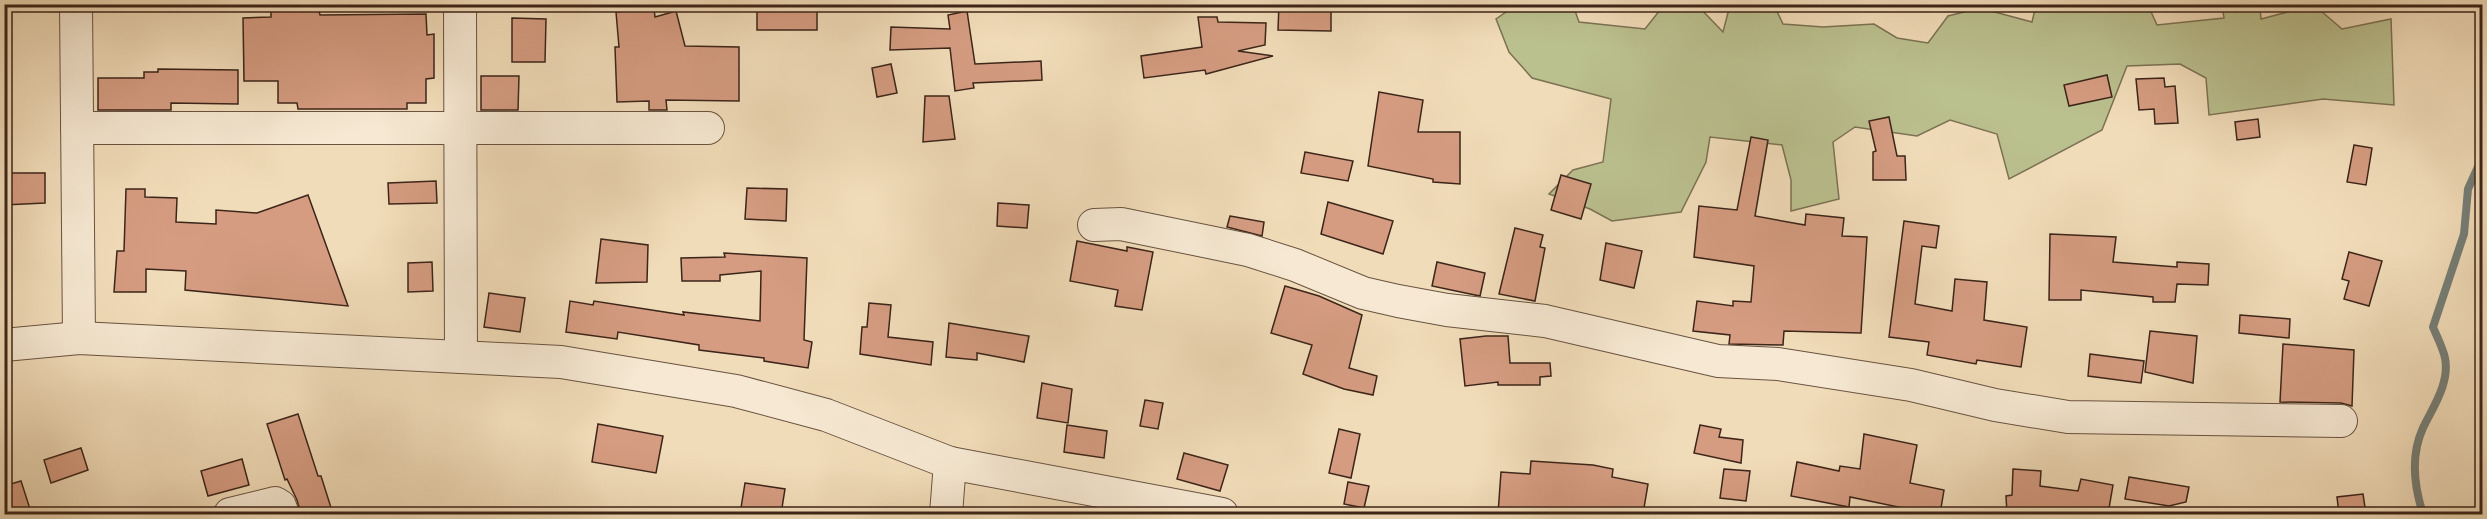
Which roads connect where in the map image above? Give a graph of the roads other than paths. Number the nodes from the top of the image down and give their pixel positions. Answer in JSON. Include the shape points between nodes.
{"nodes":[{"id":1,"x":76,"y":4,"type":"edge"},
{"id":2,"x":460,"y":4,"type":"edge"},
{"id":3,"x":77,"y":128,"type":"junction"},
{"id":4,"x":461,"y":128,"type":"junction"},
{"id":5,"x":708,"y":128,"type":"dead end"},
{"id":6,"x":1094,"y":225,"type":"dead end"},
{"id":7,"x":79,"y":338,"type":"junction"},
{"id":8,"x":4,"y":345,"type":"edge"},
{"id":9,"x":461,"y":357,"type":"junction"},
{"id":10,"x":2341,"y":421,"type":"dead end"},
{"id":11,"x":950,"y":463,"type":"junction"},
{"id":12,"x":230,"y":514,"type":"edge"},
{"id":13,"x":283,"y":514,"type":"edge"},
{"id":14,"x":946,"y":514,"type":"edge"},
{"id":15,"x":1222,"y":514,"type":"edge"}],
"edges":[{"from":1,"to":3,"type":"street"},
{"from":2,"to":4,"type":"street"},
{"from":3,"to":4,"type":"street"},
{"from":3,"to":7,"type":"street"},
{"from":4,"to":5,"type":"street"},
{"from":4,"to":9,"type":"street"},
{"from":6,"to":10,"type":"street","via":[[1121,224],[1248,250],[1363,293],[1398,301],[1545,321],[1718,361],[1778,364],[1911,385],[2068,417]]},
{"from":7,"to":8,"type":"street"},
{"from":7,"to":9,"type":"street"},
{"from":9,"to":11,"type":"street","via":[[561,362],[736,391],[826,415]]},
{"from":11,"to":14,"type":"street"},
{"from":11,"to":15,"type":"street"},
{"from":12,"to":13,"type":"street","via":[[275,503]]}]}
